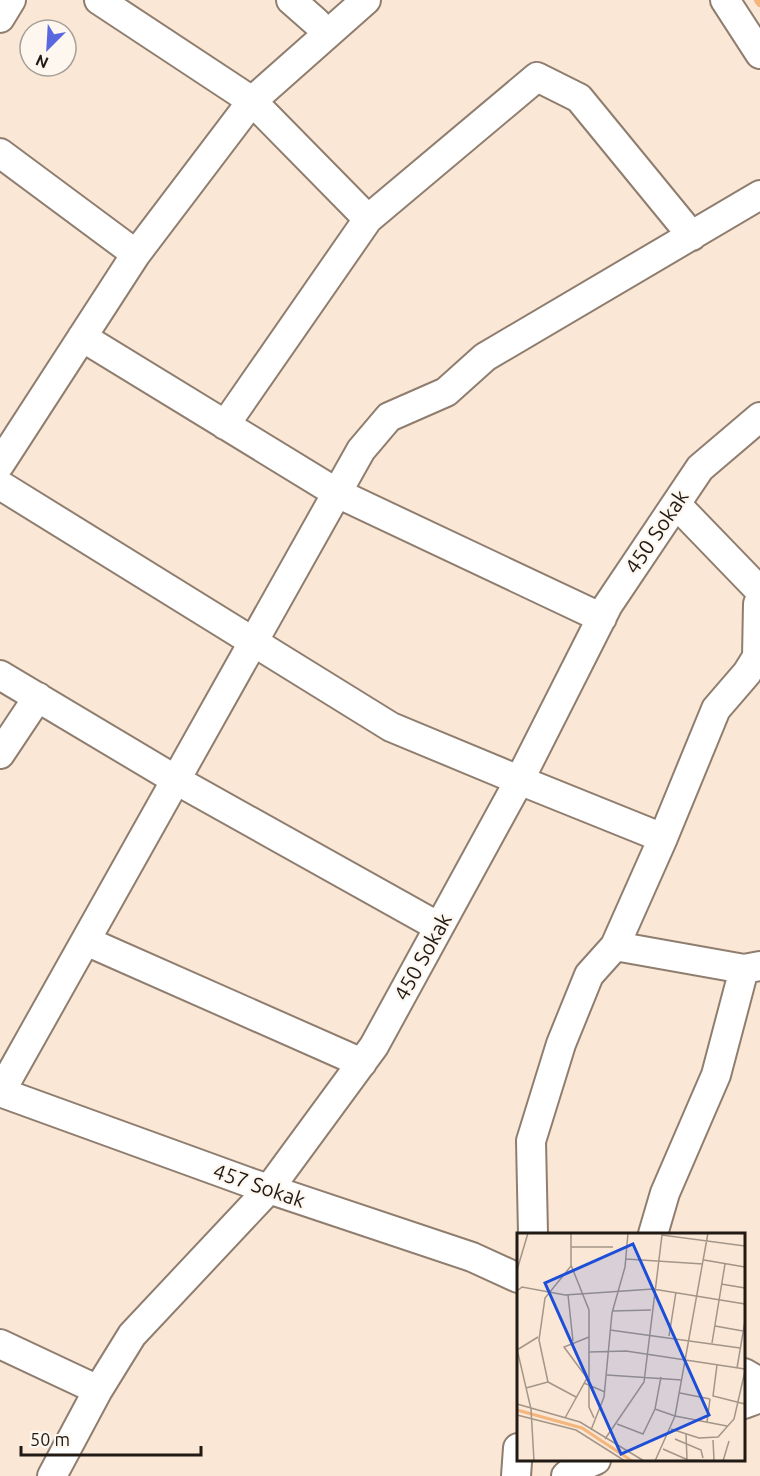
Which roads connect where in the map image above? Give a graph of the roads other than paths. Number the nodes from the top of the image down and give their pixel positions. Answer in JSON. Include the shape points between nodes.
{"nodes":[{"id":1,"x":10,"y":0,"type":"edge"},
{"id":2,"x":99,"y":0,"type":"edge"},
{"id":3,"x":291,"y":0,"type":"edge"},
{"id":4,"x":366,"y":0,"type":"edge"},
{"id":5,"x":725,"y":0,"type":"edge"},
{"id":6,"x":0,"y":18,"type":"edge"},
{"id":7,"x":316,"y":22,"type":"dead end"},
{"id":8,"x":760,"y":54,"type":"edge"},
{"id":9,"x":252,"y":101,"type":"junction"},
{"id":10,"x":4,"y":164,"type":"edge"},
{"id":11,"x":760,"y":195,"type":"edge"},
{"id":12,"x":368,"y":219,"type":"junction"},
{"id":13,"x":692,"y":236,"type":"junction"},
{"id":14,"x":136,"y":254,"type":"junction"},
{"id":15,"x":82,"y":337,"type":"junction"},
{"id":16,"x":760,"y":417,"type":"edge"},
{"id":17,"x":225,"y":425,"type":"junction"},
{"id":18,"x":0,"y":464,"type":"edge"},
{"id":19,"x":0,"y":485,"type":"edge"},
{"id":20,"x":337,"y":493,"type":"junction"},
{"id":21,"x":676,"y":504,"type":"junction"},
{"id":22,"x":760,"y":591,"type":"edge"},
{"id":23,"x":760,"y":599,"type":"edge"},
{"id":24,"x":602,"y":618,"type":"junction"},
{"id":25,"x":254,"y":642,"type":"junction"},
{"id":26,"x":759,"y":659,"type":"edge"},
{"id":27,"x":0,"y":675,"type":"edge"},
{"id":28,"x":38,"y":697,"type":"junction"},
{"id":29,"x":0,"y":754,"type":"edge"},
{"id":30,"x":176,"y":780,"type":"junction"},
{"id":31,"x":519,"y":781,"type":"junction"},
{"id":32,"x":663,"y":838,"type":"junction"},
{"id":33,"x":439,"y":927,"type":"junction"},
{"id":34,"x":86,"y":941,"type":"junction"},
{"id":35,"x":615,"y":946,"type":"junction"},
{"id":36,"x":752,"y":968,"type":"edge"},
{"id":37,"x":362,"y":1063,"type":"junction"},
{"id":38,"x":0,"y":1092,"type":"edge"},
{"id":39,"x":269,"y":1190,"type":"junction"},
{"id":40,"x":532,"y":1233,"type":"edge"},
{"id":41,"x":653,"y":1233,"type":"edge"},
{"id":42,"x":517,"y":1277,"type":"edge"},
{"id":43,"x":0,"y":1344,"type":"edge"},
{"id":44,"x":745,"y":1374,"type":"edge"},
{"id":45,"x":760,"y":1383,"type":"edge"},
{"id":46,"x":98,"y":1390,"type":"junction"},
{"id":47,"x":760,"y":1398,"type":"edge"},
{"id":48,"x":745,"y":1404,"type":"edge"},
{"id":49,"x":518,"y":1461,"type":"edge"},
{"id":50,"x":594,"y":1461,"type":"edge"},
{"id":51,"x":52,"y":1476,"type":"edge"},
{"id":52,"x":516,"y":1476,"type":"edge"},
{"id":53,"x":566,"y":1476,"type":"edge"}],
"edges":[{"from":1,"to":6,"type":"street"},
{"from":2,"to":9,"type":"street"},
{"from":3,"to":7,"type":"street"},
{"from":4,"to":9,"type":"street"},
{"from":5,"to":8,"type":"street"},
{"from":9,"to":12,"type":"street"},
{"from":9,"to":14,"type":"street"},
{"from":10,"to":14,"type":"street"},
{"from":11,"to":13,"type":"street"},
{"from":12,"to":13,"type":"street","via":[[537,76],[579,98]]},
{"from":12,"to":17,"type":"street"},
{"from":13,"to":20,"type":"street","via":[[485,357],[446,392],[389,417],[361,450]]},
{"from":14,"to":15,"type":"street"},
{"from":15,"to":17,"type":"street"},
{"from":15,"to":18,"type":"street"},
{"from":16,"to":21,"type":"street","name":"450 Sokak","via":[[700,468]]},
{"from":17,"to":20,"type":"street"},
{"from":19,"to":25,"type":"street"},
{"from":20,"to":24,"type":"street"},
{"from":20,"to":25,"type":"street"},
{"from":21,"to":22,"type":"street"},
{"from":21,"to":24,"type":"street","name":"450 Sokak"},
{"from":23,"to":26,"type":"street"},
{"from":24,"to":31,"type":"street","name":"450 Sokak"},
{"from":25,"to":30,"type":"street"},
{"from":25,"to":31,"type":"street","via":[[391,727]]},
{"from":26,"to":32,"type":"street","via":[[716,709]]},
{"from":27,"to":28,"type":"street"},
{"from":28,"to":29,"type":"street"},
{"from":28,"to":30,"type":"street"},
{"from":30,"to":33,"type":"street"},
{"from":30,"to":34,"type":"street"},
{"from":31,"to":32,"type":"street"},
{"from":31,"to":33,"type":"street","name":"450 Sokak"},
{"from":32,"to":35,"type":"street"},
{"from":33,"to":37,"type":"street","name":"450 Sokak"},
{"from":34,"to":37,"type":"street"},
{"from":34,"to":38,"type":"street"},
{"from":35,"to":36,"type":"street"},
{"from":35,"to":40,"type":"street","via":[[589,975],[561,1044],[531,1141]]},
{"from":36,"to":41,"type":"street","via":[[716,1076],[665,1193]]},
{"from":37,"to":39,"type":"street","name":"450 Sokak"},
{"from":38,"to":39,"type":"street","name":"457 Sokak"},
{"from":39,"to":42,"type":"street","name":"457 Sokak","via":[[472,1257]]},
{"from":39,"to":46,"type":"street","name":"450 Sokak","via":[[132,1335]]},
{"from":43,"to":46,"type":"street"},
{"from":44,"to":45,"type":"street"},
{"from":46,"to":51,"type":"street","name":"450 Sokak"},
{"from":47,"to":48,"type":"street"},
{"from":49,"to":52,"type":"street"},
{"from":50,"to":53,"type":"street"}]}
